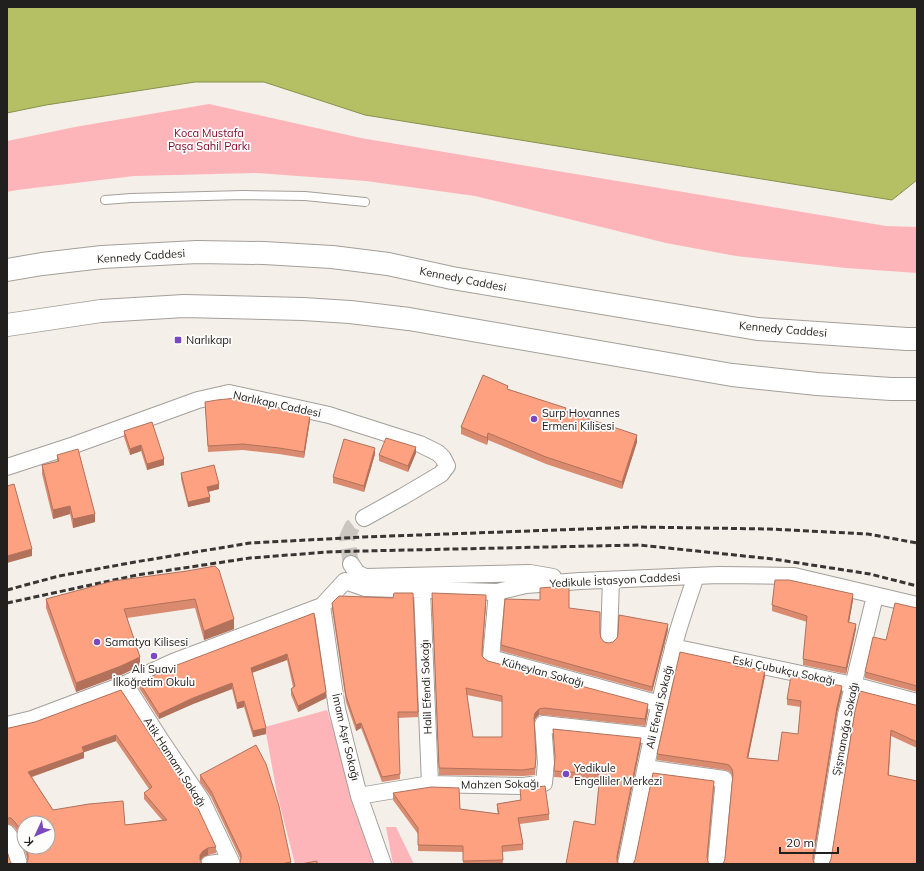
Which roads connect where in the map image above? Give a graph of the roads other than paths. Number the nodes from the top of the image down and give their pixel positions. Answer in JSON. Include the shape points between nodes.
{"nodes":[{"id":1,"x":105,"y":200,"type":"dead end"},
{"id":2,"x":366,"y":202,"type":"dead end"},
{"id":3,"x":7,"y":270,"type":"edge"},
{"id":4,"x":7,"y":325,"type":"edge"},
{"id":5,"x":917,"y":339,"type":"edge"},
{"id":6,"x":917,"y":388,"type":"edge"},
{"id":7,"x":7,"y":467,"type":"edge"},
{"id":8,"x":364,"y":518,"type":"tunnel mouth"},
{"id":9,"x":350,"y":564,"type":"tunnel mouth"},
{"id":10,"x":696,"y":576,"type":"junction"},
{"id":11,"x":611,"y":580,"type":"junction"},
{"id":12,"x":580,"y":582,"type":"junction"},
{"id":13,"x":422,"y":590,"type":"junction"},
{"id":14,"x":496,"y":592,"type":"junction"},
{"id":15,"x":875,"y":596,"type":"junction"},
{"id":16,"x":917,"y":605,"type":"edge"},
{"id":17,"x":322,"y":606,"type":"junction"},
{"id":18,"x":609,"y":639,"type":"dead end"},
{"id":19,"x":673,"y":648,"type":"junction"},
{"id":20,"x":125,"y":684,"type":"junction"},
{"id":21,"x":853,"y":685,"type":"junction"},
{"id":22,"x":917,"y":702,"type":"edge"},
{"id":23,"x":660,"y":704,"type":"junction"},
{"id":24,"x":7,"y":725,"type":"edge"},
{"id":25,"x":652,"y":736,"type":"junction"},
{"id":26,"x":646,"y":768,"type":"junction"},
{"id":27,"x":430,"y":784,"type":"junction"},
{"id":28,"x":360,"y":796,"type":"junction"},
{"id":29,"x":7,"y":833,"type":"edge"},
{"id":30,"x":231,"y":862,"type":"edge"},
{"id":31,"x":19,"y":864,"type":"edge"},
{"id":32,"x":209,"y":864,"type":"edge"},
{"id":33,"x":383,"y":864,"type":"edge"},
{"id":34,"x":626,"y":864,"type":"edge"},
{"id":35,"x":716,"y":864,"type":"edge"},
{"id":36,"x":822,"y":864,"type":"edge"}],
"edges":[{"from":1,"to":2,"type":"lane","via":[[243,195],[305,196]]},
{"from":3,"to":5,"type":"highway","name":"Kennedy Caddesi","via":[[102,258],[197,252],[332,257],[388,264],[452,278],[758,329]]},
{"from":4,"to":6,"type":"highway","via":[[101,311],[184,306],[350,312],[409,319],[732,375],[817,384],[891,389]]},
{"from":7,"to":8,"type":"street","name":"Narlıkapı Caddesi","via":[[198,400],[229,394],[329,415],[420,444],[443,458],[447,466],[441,474]]},
{"from":9,"to":12,"type":"street","via":[[357,573],[365,577],[530,574]]},
{"from":10,"to":11,"type":"street","name":"Yedikule İstasyon Caddesi"},
{"from":10,"to":15,"type":"street","name":"Yedikule İstasyon Caddesi","via":[[794,576]]},
{"from":10,"to":19,"type":"street","name":"Ali Efendi Sokağı"},
{"from":11,"to":12,"type":"street","name":"Yedikule İstasyon Caddesi"},
{"from":11,"to":18,"type":"street"},
{"from":12,"to":14,"type":"street","name":"Yedikule İstasyon Caddesi","via":[[526,585]]},
{"from":13,"to":14,"type":"street","name":"Yedikule İstasyon Caddesi"},
{"from":13,"to":17,"type":"street","name":"Yedikule İstasyon Caddesi","via":[[365,588],[345,581]]},
{"from":13,"to":27,"type":"street","name":"Halil Efendi Sokağı"},
{"from":14,"to":23,"type":"street","name":"Küheylan Sokağı","via":[[492,658]]},
{"from":15,"to":16,"type":"street","name":"Yedikule İstasyon Caddesi"},
{"from":15,"to":21,"type":"street","name":"Şişmanağa Sokağı"},
{"from":17,"to":20,"type":"street","via":[[173,662]]},
{"from":17,"to":28,"type":"street","name":"İmam Aşır Sokağı","via":[[338,709]]},
{"from":19,"to":21,"type":"street","name":"Eski Çubukçu Sokağı"},
{"from":19,"to":23,"type":"street","name":"Ali Efendi Sokağı"},
{"from":20,"to":24,"type":"street","via":[[32,719]]},
{"from":20,"to":30,"type":"street","name":"Atik Hamamı Sokağı","via":[[202,800]]},
{"from":21,"to":22,"type":"street","name":"Eski Çubukçu Sokağı"},
{"from":21,"to":36,"type":"street","name":"Şişmanağa Sokağı"},
{"from":23,"to":25,"type":"street","name":"Ali Efendi Sokağı"},
{"from":25,"to":26,"type":"street","name":"Ali Efendi Sokağı"},
{"from":25,"to":27,"type":"street","name":"Mahzen Sokağı","via":[[542,724],[546,763],[544,783],[524,786]]},
{"from":26,"to":34,"type":"street","name":"Ali Efendi Sokağı"},
{"from":26,"to":35,"type":"street","via":[[724,779]]},
{"from":27,"to":28,"type":"street","name":"Mahzen Sokağı"},
{"from":28,"to":33,"type":"street","name":"İmam Aşır Sokağı"},
{"from":29,"to":31,"type":"street","via":[[12,840]]},
{"from":30,"to":32,"type":"street"}]}
